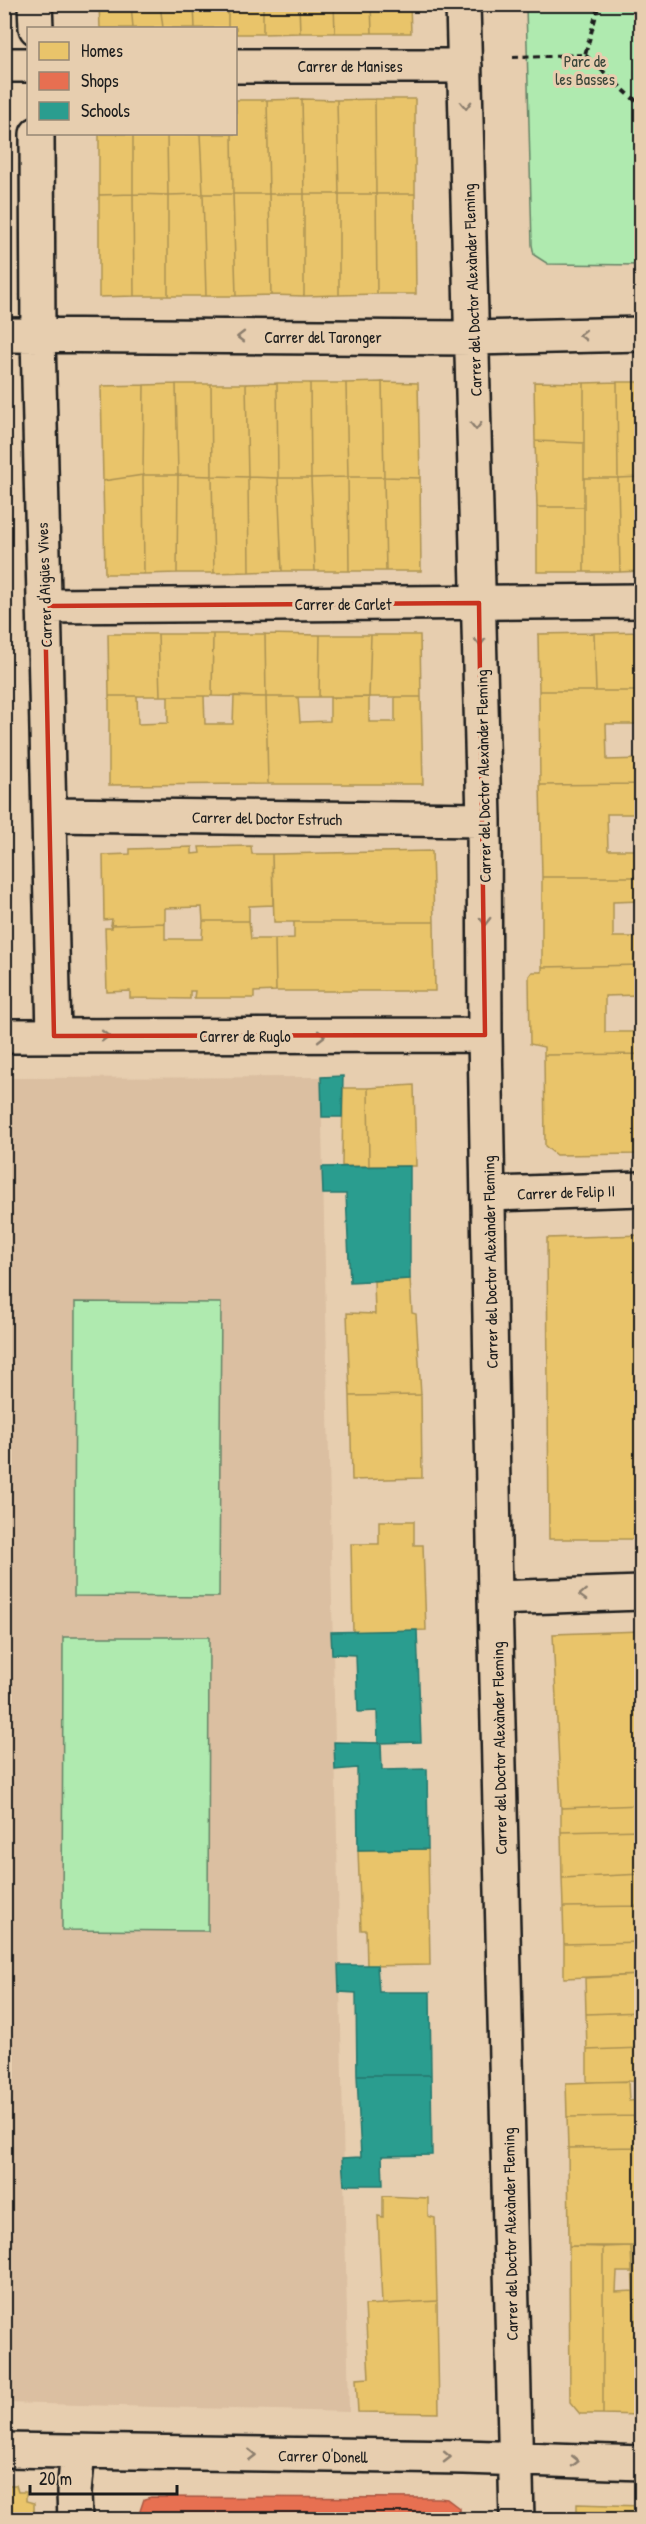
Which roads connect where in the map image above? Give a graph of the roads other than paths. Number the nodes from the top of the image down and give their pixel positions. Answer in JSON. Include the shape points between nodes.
{"nodes":[{"id":1,"x":35,"y":4,"type":"edge"},
{"id":2,"x":463,"y":4,"type":"edge"},
{"id":3,"x":36,"y":27,"type":"edge"},
{"id":4,"x":4,"y":65,"type":"edge"},
{"id":5,"x":27,"y":65,"type":"edge"},
{"id":6,"x":237,"y":66,"type":"edge"},
{"id":7,"x":465,"y":66,"type":"junction"},
{"id":8,"x":37,"y":135,"type":"edge"},
{"id":9,"x":642,"y":334,"type":"edge"},
{"id":10,"x":4,"y":335,"type":"edge"},
{"id":11,"x":38,"y":336,"type":"junction"},
{"id":12,"x":472,"y":338,"type":"junction"},
{"id":13,"x":642,"y":601,"type":"edge"},
{"id":14,"x":479,"y":603,"type":"junction"},
{"id":15,"x":45,"y":606,"type":"junction"},
{"id":16,"x":50,"y":815,"type":"junction"},
{"id":17,"x":484,"y":820,"type":"junction"},
{"id":18,"x":485,"y":1035,"type":"junction"},
{"id":19,"x":4,"y":1036,"type":"edge"},
{"id":20,"x":54,"y":1036,"type":"junction"},
{"id":21,"x":642,"y":1189,"type":"edge"},
{"id":22,"x":490,"y":1194,"type":"junction"},
{"id":23,"x":642,"y":1593,"type":"edge"},
{"id":24,"x":495,"y":1598,"type":"junction"},
{"id":25,"x":4,"y":2451,"type":"edge"},
{"id":26,"x":78,"y":2453,"type":"junction"},
{"id":27,"x":516,"y":2460,"type":"junction"},
{"id":28,"x":642,"y":2463,"type":"edge"},
{"id":29,"x":75,"y":2520,"type":"edge"},
{"id":30,"x":517,"y":2520,"type":"edge"}],
"edges":[{"from":1,"to":3,"type":"street"},
{"from":2,"to":7,"type":"street","name":"Carrer del Doctor Alexànder Fleming"},
{"from":4,"to":5,"type":"street"},
{"from":6,"to":7,"type":"street","name":"Carrer de Manises"},
{"from":7,"to":12,"type":"street","name":"Carrer del Doctor Alexànder Fleming","one_way":true},
{"from":8,"to":11,"type":"street","name":"Carrer d'Aigües Vives"},
{"from":9,"to":12,"type":"street","name":"Carrer del Taronger","one_way":true},
{"from":10,"to":11,"type":"street","name":"Carrer del Taronger"},
{"from":12,"to":11,"type":"street","name":"Carrer del Taronger","one_way":true},
{"from":11,"to":15,"type":"street","name":"Carrer d'Aigües Vives"},
{"from":12,"to":14,"type":"street","name":"Carrer del Doctor Alexànder Fleming","one_way":true},
{"from":13,"to":14,"type":"street","name":"Carrer de Carlet"},
{"from":14,"to":15,"type":"street","name":"Carrer de Carlet"},
{"from":14,"to":17,"type":"street","name":"Carrer del Doctor Alexànder Fleming","one_way":true},
{"from":15,"to":16,"type":"street","name":"Carrer d'Aigües Vives"},
{"from":16,"to":17,"type":"street","name":"Carrer del Doctor Estruch"},
{"from":16,"to":20,"type":"street","name":"Carrer d'Aigües Vives"},
{"from":17,"to":18,"type":"street","name":"Carrer del Doctor Alexànder Fleming","one_way":true},
{"from":20,"to":18,"type":"street","name":"Carrer de Ruglo","one_way":true},
{"from":18,"to":22,"type":"street","name":"Carrer del Doctor Alexànder Fleming"},
{"from":19,"to":20,"type":"street","name":"Carrer de Ruglo"},
{"from":21,"to":22,"type":"street","name":"Carrer de Felip II"},
{"from":22,"to":24,"type":"street","name":"Carrer del Doctor Alexànder Fleming"},
{"from":23,"to":24,"type":"street","one_way":true},
{"from":24,"to":27,"type":"street","name":"Carrer del Doctor Alexànder Fleming"},
{"from":25,"to":26,"type":"street","name":"Carrer O'Donell"},
{"from":26,"to":27,"type":"street","name":"Carrer O'Donell","one_way":true},
{"from":26,"to":29,"type":"street"},
{"from":27,"to":28,"type":"street","name":"Carrer O'Donell","one_way":true},
{"from":27,"to":30,"type":"street","name":"Carrer del Doctor Alexànder Fleming"}]}
